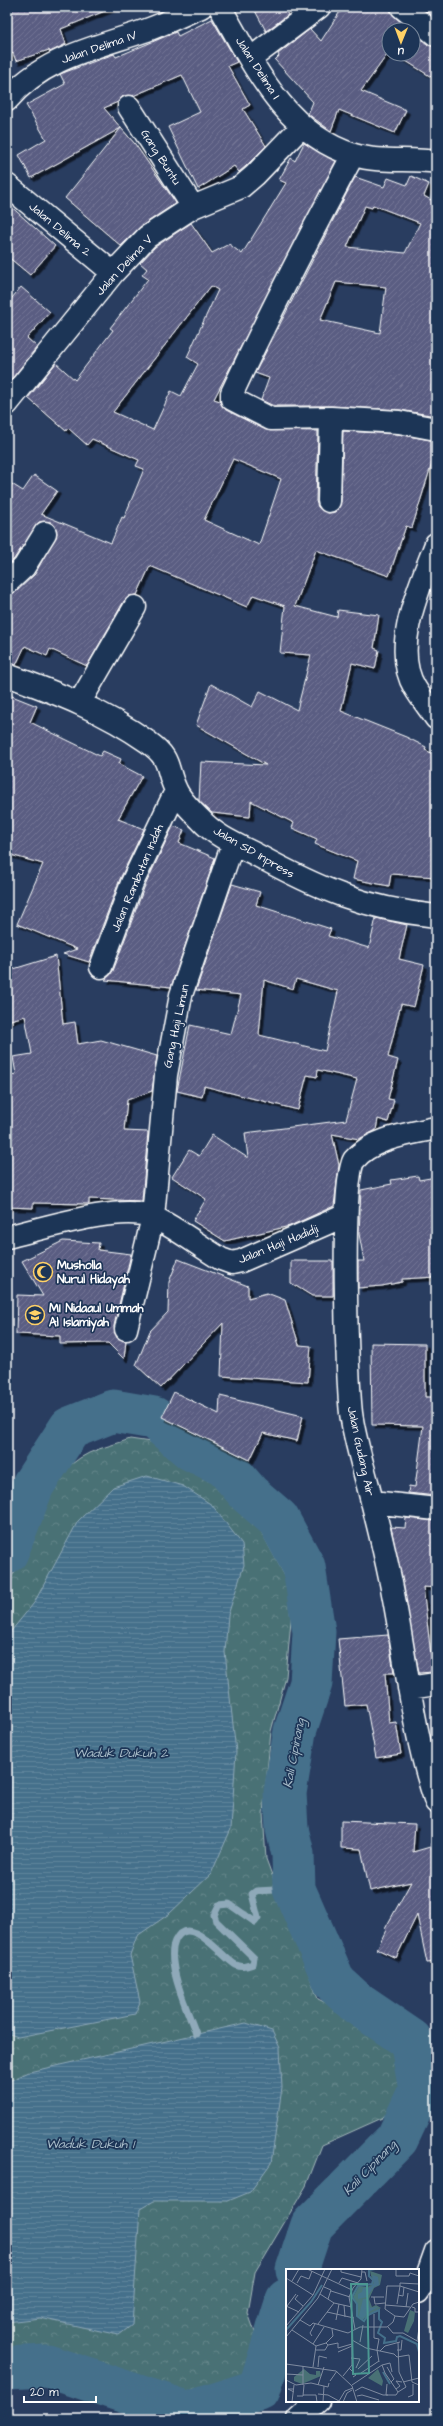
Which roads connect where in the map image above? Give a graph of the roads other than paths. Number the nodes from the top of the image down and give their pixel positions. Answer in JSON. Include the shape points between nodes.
{"nodes":[{"id":1,"x":201,"y":7,"type":"edge"},
{"id":2,"x":220,"y":7,"type":"edge"},
{"id":3,"x":319,"y":7,"type":"edge"},
{"id":4,"x":402,"y":7,"type":"edge"},
{"id":5,"x":436,"y":35,"type":"edge"},
{"id":6,"x":250,"y":59,"type":"junction"},
{"id":7,"x":7,"y":100,"type":"edge"},
{"id":8,"x":129,"y":107,"type":"dead end"},
{"id":9,"x":302,"y":126,"type":"junction"},
{"id":10,"x":353,"y":155,"type":"junction"},
{"id":11,"x":436,"y":162,"type":"edge"},
{"id":12,"x":7,"y":184,"type":"edge"},
{"id":13,"x":193,"y":207,"type":"junction"},
{"id":14,"x":113,"y":273,"type":"junction"},
{"id":15,"x":7,"y":404,"type":"edge"},
{"id":16,"x":331,"y":418,"type":"junction"},
{"id":17,"x":436,"y":429,"type":"edge"},
{"id":18,"x":329,"y":501,"type":"dead end"},
{"id":19,"x":45,"y":533,"type":"dead end"},
{"id":20,"x":436,"y":544,"type":"edge"},
{"id":21,"x":7,"y":583,"type":"edge"},
{"id":22,"x":134,"y":607,"type":"dead end"},
{"id":23,"x":7,"y":675,"type":"edge"},
{"id":24,"x":80,"y":702,"type":"junction"},
{"id":25,"x":436,"y":718,"type":"edge"},
{"id":26,"x":176,"y":791,"type":"junction"},
{"id":27,"x":233,"y":843,"type":"junction"},
{"id":28,"x":436,"y":916,"type":"edge"},
{"id":29,"x":101,"y":967,"type":"dead end"},
{"id":30,"x":436,"y":1124,"type":"edge"},
{"id":31,"x":346,"y":1215,"type":"junction"},
{"id":32,"x":153,"y":1217,"type":"junction"},
{"id":33,"x":7,"y":1237,"type":"edge"},
{"id":34,"x":126,"y":1329,"type":"dead end"},
{"id":35,"x":372,"y":1502,"type":"junction"},
{"id":36,"x":436,"y":1509,"type":"edge"},
{"id":37,"x":436,"y":1684,"type":"edge"},
{"id":38,"x":408,"y":1688,"type":"junction"},
{"id":39,"x":436,"y":1802,"type":"edge"},
{"id":40,"x":436,"y":2251,"type":"edge"},
{"id":41,"x":426,"y":2287,"type":"edge"},
{"id":42,"x":317,"y":2402,"type":"edge"},
{"id":43,"x":298,"y":2419,"type":"edge"}],
"edges":[{"from":1,"to":7,"type":"street","name":"Jalan Delima IV","via":[[149,30],[96,46],[52,64],[21,84]]},
{"from":2,"to":6,"type":"street","name":"Jalan Delima I"},
{"from":3,"to":6,"type":"street"},
{"from":4,"to":5,"type":"street"},
{"from":6,"to":9,"type":"street","name":"Jalan Delima I","via":[[273,96]]},
{"from":8,"to":13,"type":"street","name":"Gang Buntu"},
{"from":9,"to":10,"type":"street","name":"Jalan Delima I","via":[[322,140]]},
{"from":9,"to":13,"type":"street","name":"Jalan Delima V","via":[[241,187]]},
{"from":10,"to":11,"type":"street","name":"Jalan Delima I","via":[[384,161]]},
{"from":10,"to":16,"type":"street","via":[[300,253],[232,393],[232,399],[271,419]]},
{"from":12,"to":14,"type":"street","name":"Jalan Delima 2"},
{"from":13,"to":14,"type":"street","name":"Jalan Delima V","via":[[147,237]]},
{"from":14,"to":15,"type":"street","name":"Jalan Delima V"},
{"from":16,"to":17,"type":"street","via":[[399,422]]},
{"from":16,"to":18,"type":"street"},
{"from":19,"to":21,"type":"street","via":[[24,567]]},
{"from":20,"to":25,"type":"street","via":[[416,594],[405,643],[406,666],[414,687]]},
{"from":22,"to":24,"type":"street"},
{"from":23,"to":24,"type":"street","name":"Jalan SD Inpress"},
{"from":24,"to":26,"type":"street","name":"Jalan SD Inpress","via":[[149,742],[166,758]]},
{"from":26,"to":27,"type":"street","name":"Jalan SD Inpress","via":[[203,822]]},
{"from":26,"to":29,"type":"street","name":"Jalan Rambutan Indah","via":[[132,883]]},
{"from":27,"to":28,"type":"street","name":"Jalan SD Inpress","via":[[306,882],[346,898],[395,912]]},
{"from":27,"to":32,"type":"street","name":"Gang Haji Limun","via":[[181,996],[166,1076]]},
{"from":30,"to":31,"type":"street","name":"Jalan Gudang Air","via":[[368,1148],[353,1161],[348,1182]]},
{"from":31,"to":32,"type":"street","name":"Jalan Haji Hadidji","via":[[232,1263],[221,1259]]},
{"from":31,"to":35,"type":"street","name":"Jalan Gudang Air","via":[[351,1413]]},
{"from":32,"to":33,"type":"street","name":"Jalan Haji Hadidji","via":[[113,1214]]},
{"from":32,"to":34,"type":"street","name":"Gang Haji Limun"},
{"from":35,"to":36,"type":"street"},
{"from":35,"to":38,"type":"street","name":"Jalan Gudang Air","via":[[392,1586]]},
{"from":37,"to":38,"type":"street"},
{"from":38,"to":39,"type":"street","name":"Jalan Gudang Air","via":[[421,1754]]},
{"from":40,"to":41,"type":"street"},
{"from":42,"to":43,"type":"street"}]}
